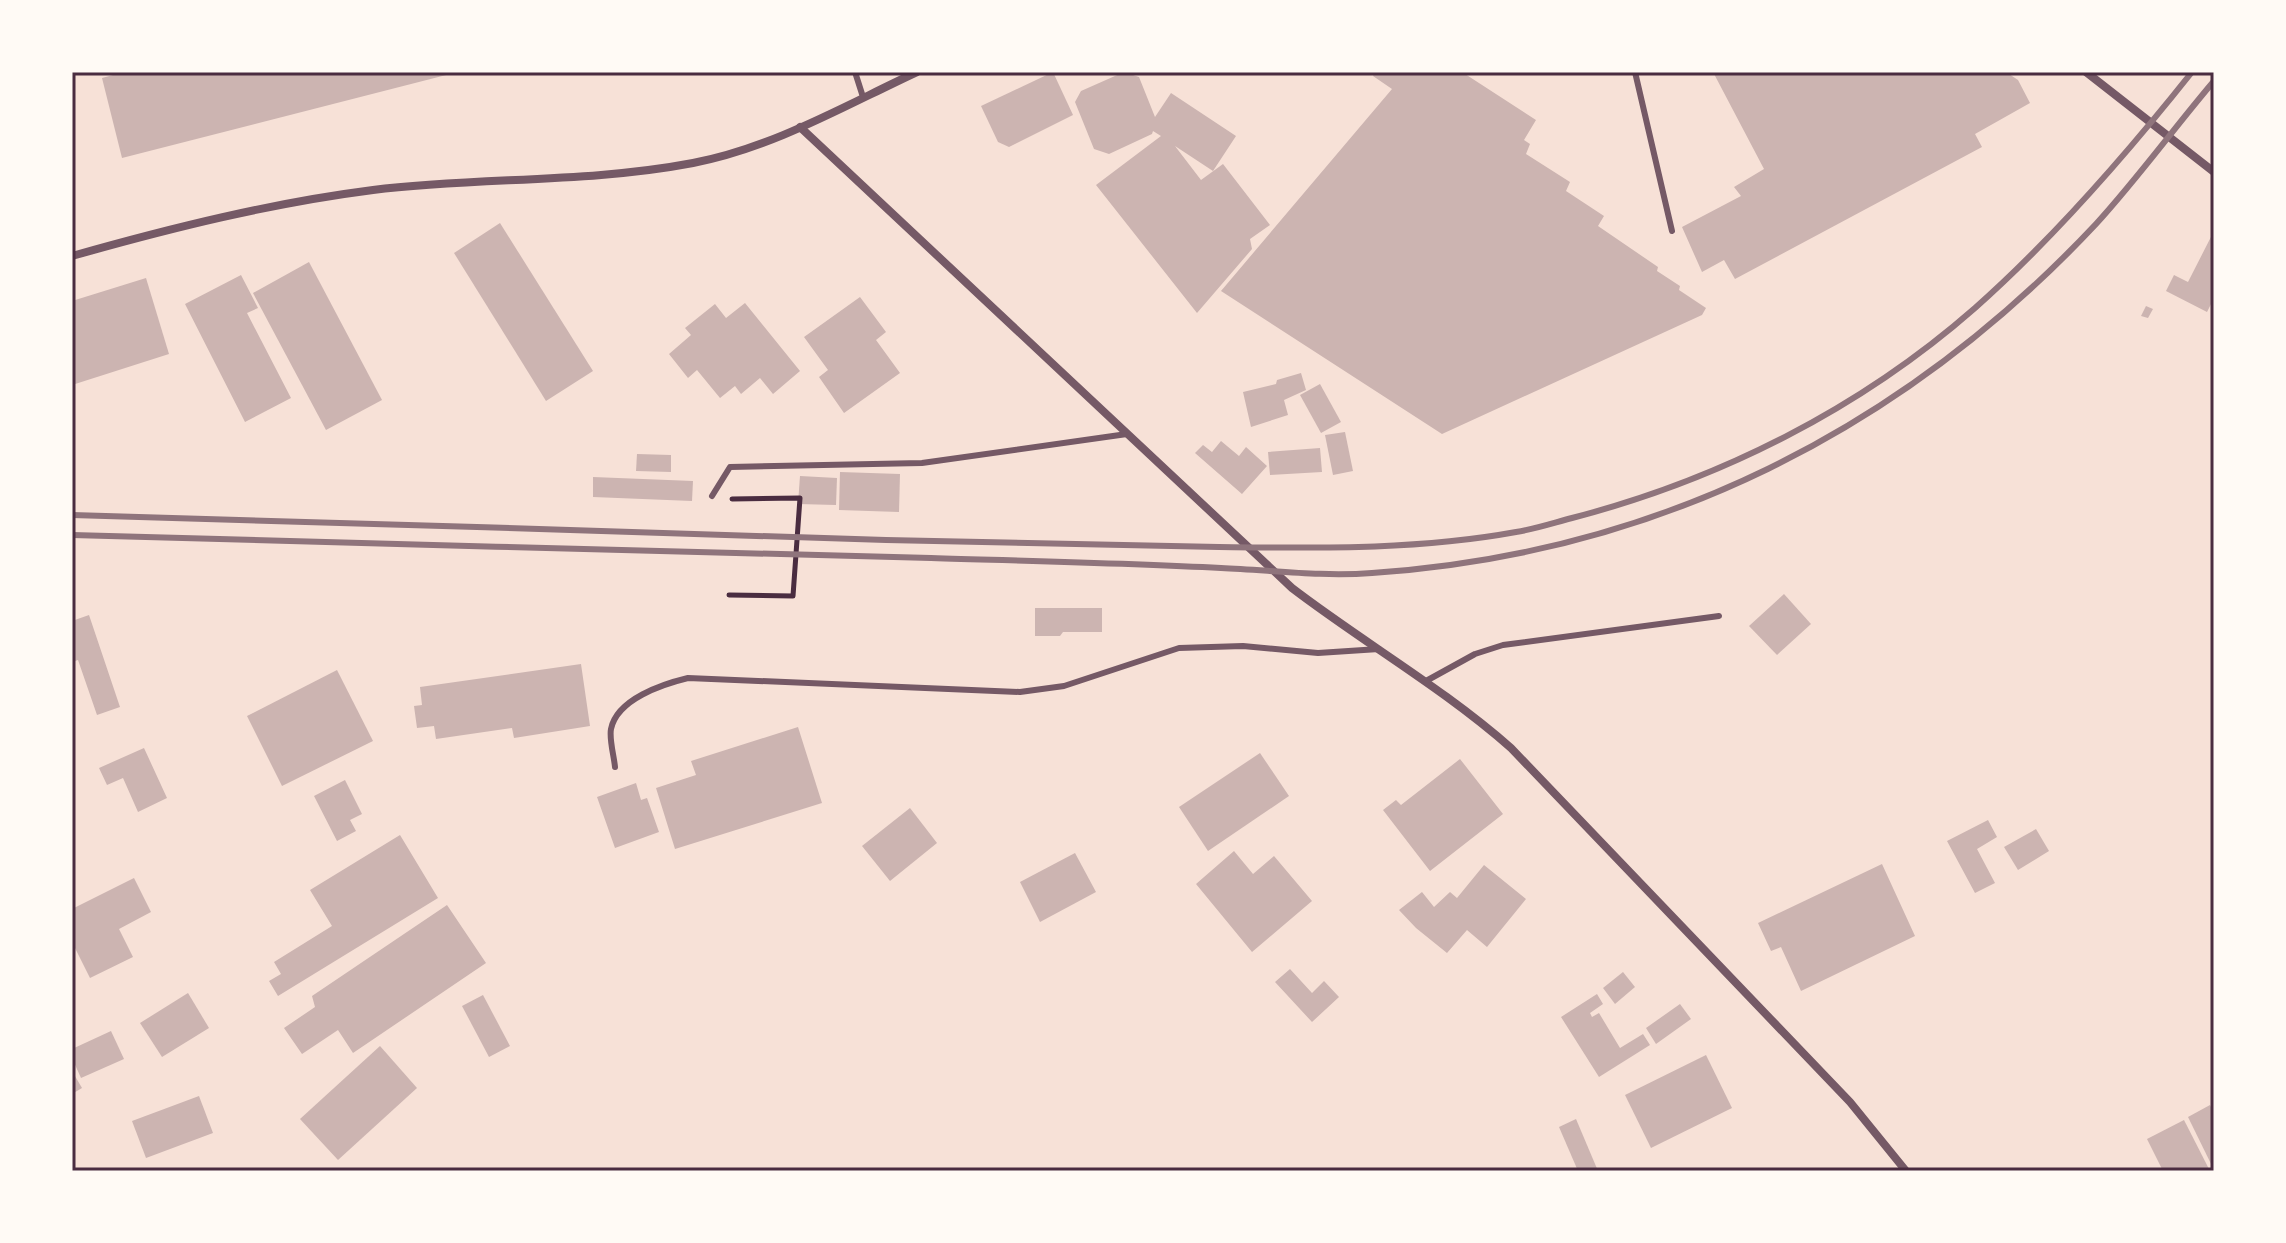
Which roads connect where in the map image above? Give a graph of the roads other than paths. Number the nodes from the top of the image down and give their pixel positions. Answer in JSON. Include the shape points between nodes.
{"nodes":[{"id":1,"x":855,"y":72,"type":"edge"},
{"id":2,"x":917,"y":72,"type":"edge"},
{"id":3,"x":1635,"y":72,"type":"edge"},
{"id":4,"x":2086,"y":72,"type":"edge"},
{"id":5,"x":863,"y":97,"type":"junction"},
{"id":6,"x":800,"y":127,"type":"junction"},
{"id":7,"x":2214,"y":172,"type":"edge"},
{"id":8,"x":1672,"y":231,"type":"dead end"},
{"id":9,"x":72,"y":256,"type":"edge"},
{"id":10,"x":1127,"y":434,"type":"junction"},
{"id":11,"x":712,"y":496,"type":"road end"},
{"id":12,"x":1719,"y":616,"type":"dead end"},
{"id":13,"x":1379,"y":649,"type":"junction"},
{"id":14,"x":1426,"y":681,"type":"junction"},
{"id":15,"x":615,"y":767,"type":"dead end"},
{"id":16,"x":1906,"y":1171,"type":"edge"}],
"edges":[{"from":1,"to":5,"type":"lane"},
{"from":2,"to":5,"type":"street"},
{"from":3,"to":8,"type":"lane"},
{"from":4,"to":7,"type":"street"},
{"from":5,"to":6,"type":"street"},
{"from":6,"to":9,"type":"street","via":[[693,163],[374,190],[255,210]]},
{"from":6,"to":10,"type":"street"},
{"from":10,"to":11,"type":"lane","via":[[922,463],[730,467]]},
{"from":10,"to":13,"type":"street","via":[[1292,588]]},
{"from":12,"to":14,"type":"lane","via":[[1503,645]]},
{"from":13,"to":14,"type":"street"},
{"from":13,"to":15,"type":"lane","via":[[1318,653],[1243,646],[1179,648],[1064,686],[1020,692],[688,678],[661,685],[626,705],[611,728]]},
{"from":14,"to":16,"type":"street","via":[[1511,748],[1850,1102]]}]}
